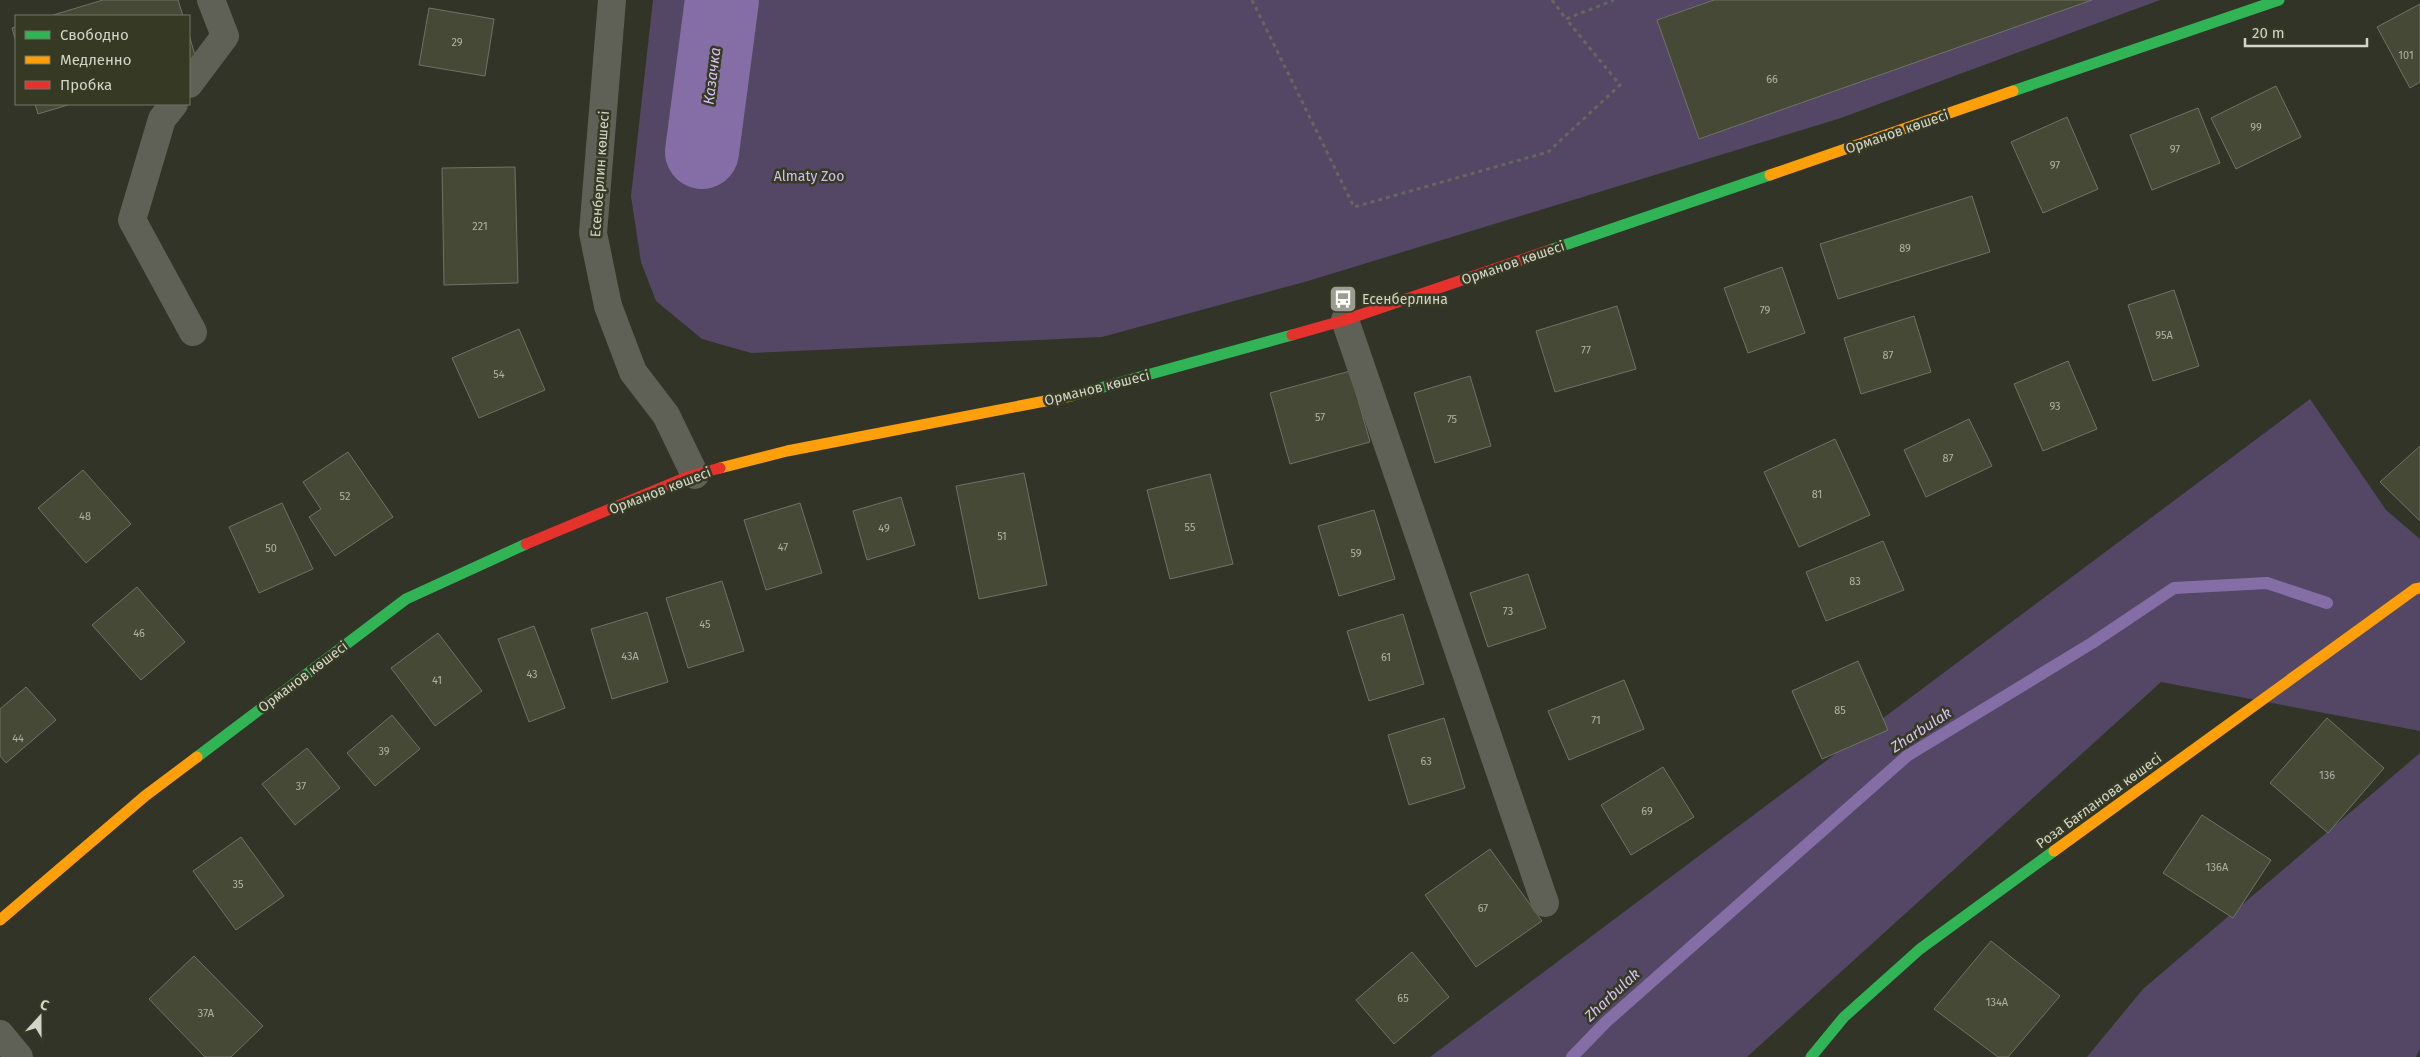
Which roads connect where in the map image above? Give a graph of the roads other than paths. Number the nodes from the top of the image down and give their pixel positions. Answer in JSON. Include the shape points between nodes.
{"nodes":[{"id":1,"x":211,"y":0,"type":"edge"},
{"id":2,"x":612,"y":0,"type":"edge"},
{"id":3,"x":2279,"y":0,"type":"edge"},
{"id":4,"x":190,"y":83,"type":"edge"},
{"id":5,"x":173,"y":105,"type":"edge"},
{"id":6,"x":1346,"y":320,"type":"junction"},
{"id":7,"x":193,"y":332,"type":"dead end"},
{"id":8,"x":695,"y":474,"type":"junction"},
{"id":9,"x":2420,"y":588,"type":"edge"},
{"id":10,"x":1545,"y":903,"type":"dead end"},
{"id":11,"x":0,"y":920,"type":"edge"},
{"id":12,"x":0,"y":1034,"type":"edge"},
{"id":13,"x":19,"y":1057,"type":"edge"},
{"id":14,"x":1812,"y":1057,"type":"edge"}],
"edges":[{"from":1,"to":4,"type":"street","via":[[225,36]]},
{"from":2,"to":8,"type":"street","name":"Есенберлин көшесі","via":[[593,233],[608,306],[632,372],[666,415]]},
{"from":3,"to":6,"type":"street","name":"Орманов көшесі"},
{"from":5,"to":7,"type":"street","via":[[162,119],[132,220]]},
{"from":6,"to":8,"type":"street","name":"Орманов көшесі","via":[[1081,394],[787,450]]},
{"from":6,"to":10,"type":"street"},
{"from":8,"to":11,"type":"street","name":"Орманов көшесі","via":[[406,599],[146,796]]},
{"from":9,"to":14,"type":"street","name":"Роза Бағланова көшесі","via":[[1920,949],[1844,1017]]},
{"from":12,"to":13,"type":"street"}]}
